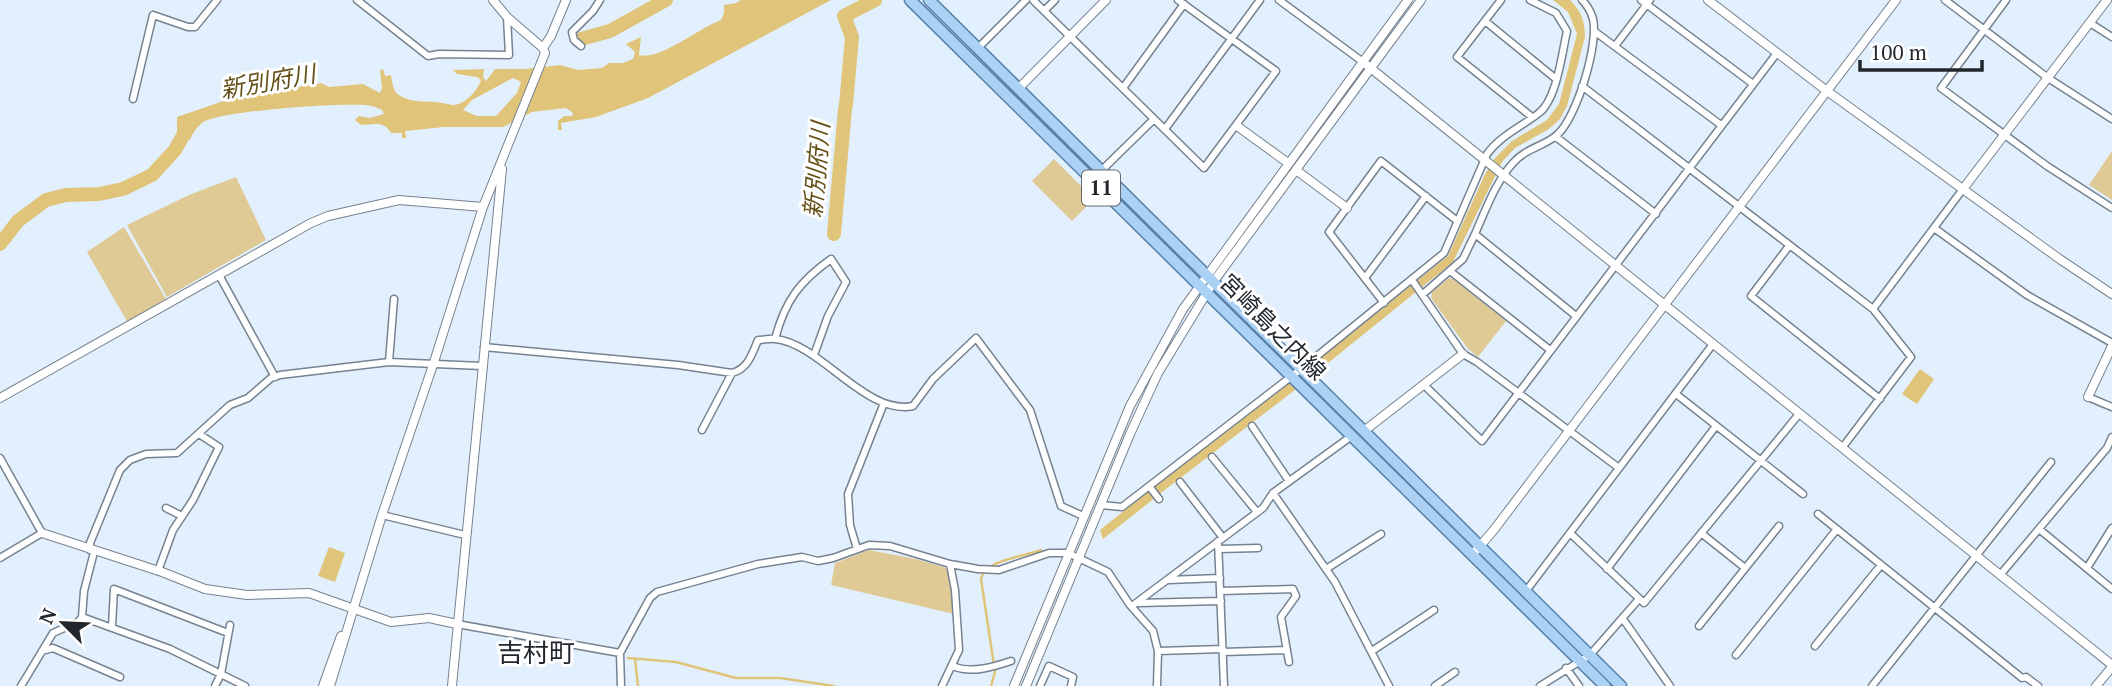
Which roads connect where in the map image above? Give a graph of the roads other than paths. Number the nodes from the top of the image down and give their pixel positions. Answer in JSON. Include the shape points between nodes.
{"nodes":[{"id":1,"x":217,"y":0,"type":"edge"},
{"id":2,"x":357,"y":0,"type":"edge"},
{"id":3,"x":494,"y":0,"type":"edge"},
{"id":4,"x":566,"y":0,"type":"edge"},
{"id":5,"x":600,"y":0,"type":"edge"},
{"id":6,"x":910,"y":0,"type":"edge"},
{"id":7,"x":929,"y":0,"type":"edge"},
{"id":8,"x":1026,"y":0,"type":"edge"},
{"id":9,"x":1033,"y":0,"type":"edge"},
{"id":10,"x":1055,"y":0,"type":"edge"},
{"id":11,"x":1106,"y":0,"type":"edge"},
{"id":12,"x":1259,"y":0,"type":"edge"},
{"id":13,"x":1279,"y":0,"type":"edge"},
{"id":14,"x":1408,"y":0,"type":"edge"},
{"id":15,"x":1420,"y":0,"type":"edge"},
{"id":16,"x":1501,"y":0,"type":"edge"},
{"id":17,"x":1530,"y":0,"type":"edge"},
{"id":18,"x":1583,"y":0,"type":"edge"},
{"id":19,"x":1708,"y":0,"type":"edge"},
{"id":20,"x":1896,"y":0,"type":"edge"},
{"id":21,"x":1945,"y":0,"type":"edge"},
{"id":22,"x":2006,"y":0,"type":"edge"},
{"id":23,"x":2107,"y":0,"type":"edge"},
{"id":24,"x":1646,"y":1,"type":"edge"},
{"id":25,"x":1181,"y":2,"type":"edge"},
{"id":26,"x":1044,"y":11,"type":"junction"},
{"id":27,"x":508,"y":17,"type":"junction"},
{"id":28,"x":1485,"y":21,"type":"junction"},
{"id":29,"x":2090,"y":23,"type":"junction"},
{"id":30,"x":1983,"y":29,"type":"junction"},
{"id":31,"x":1594,"y":31,"type":"junction"},
{"id":32,"x":1070,"y":36,"type":"junction"},
{"id":33,"x":2112,"y":37,"type":"edge"},
{"id":34,"x":1231,"y":39,"type":"junction"},
{"id":35,"x":581,"y":46,"type":"dead end"},
{"id":36,"x":1615,"y":46,"type":"junction"},
{"id":37,"x":978,"y":48,"type":"junction"},
{"id":38,"x":544,"y":50,"type":"junction"},
{"id":39,"x":1777,"y":53,"type":"junction"},
{"id":40,"x":1363,"y":62,"type":"junction"},
{"id":41,"x":1371,"y":68,"type":"junction"},
{"id":42,"x":2048,"y":78,"type":"junction"},
{"id":43,"x":1556,"y":79,"type":"junction"},
{"id":44,"x":1753,"y":84,"type":"junction"},
{"id":45,"x":1582,"y":86,"type":"junction"},
{"id":46,"x":1019,"y":88,"type":"junction"},
{"id":47,"x":1123,"y":88,"type":"junction"},
{"id":48,"x":1827,"y":91,"type":"junction"},
{"id":49,"x":133,"y":99,"type":"dead end"},
{"id":50,"x":1532,"y":117,"type":"junction"},
{"id":51,"x":1154,"y":119,"type":"junction"},
{"id":52,"x":2112,"y":119,"type":"edge"},
{"id":53,"x":1721,"y":125,"type":"junction"},
{"id":54,"x":1237,"y":126,"type":"junction"},
{"id":55,"x":1165,"y":129,"type":"junction"},
{"id":56,"x":2004,"y":135,"type":"junction"},
{"id":57,"x":1556,"y":136,"type":"junction"},
{"id":58,"x":503,"y":159,"type":"junction"},
{"id":59,"x":1486,"y":161,"type":"junction"},
{"id":60,"x":1288,"y":163,"type":"junction"},
{"id":61,"x":1690,"y":169,"type":"junction"},
{"id":62,"x":1102,"y":170,"type":"junction"},
{"id":63,"x":1296,"y":170,"type":"junction"},
{"id":64,"x":1502,"y":173,"type":"junction"},
{"id":65,"x":1963,"y":189,"type":"junction"},
{"id":66,"x":1426,"y":196,"type":"junction"},
{"id":67,"x":483,"y":207,"type":"junction"},
{"id":68,"x":1347,"y":208,"type":"junction"},
{"id":69,"x":1739,"y":208,"type":"junction"},
{"id":70,"x":2112,"y":208,"type":"edge"},
{"id":71,"x":1656,"y":214,"type":"junction"},
{"id":72,"x":1456,"y":220,"type":"junction"},
{"id":73,"x":1934,"y":228,"type":"junction"},
{"id":74,"x":1475,"y":234,"type":"junction"},
{"id":75,"x":1789,"y":246,"type":"junction"},
{"id":76,"x":1615,"y":266,"type":"junction"},
{"id":77,"x":1450,"y":271,"type":"junction"},
{"id":78,"x":219,"y":275,"type":"junction"},
{"id":79,"x":1210,"y":278,"type":"junction"},
{"id":80,"x":1365,"y":278,"type":"junction"},
{"id":81,"x":1412,"y":280,"type":"junction"},
{"id":82,"x":1204,"y":289,"type":"junction"},
{"id":83,"x":1422,"y":292,"type":"junction"},
{"id":84,"x":2112,"y":294,"type":"edge"},
{"id":85,"x":394,"y":299,"type":"dead end"},
{"id":86,"x":1384,"y":303,"type":"junction"},
{"id":87,"x":1665,"y":305,"type":"junction"},
{"id":88,"x":1873,"y":309,"type":"junction"},
{"id":89,"x":1576,"y":316,"type":"junction"},
{"id":90,"x":775,"y":339,"type":"junction"},
{"id":91,"x":1713,"y":344,"type":"junction"},
{"id":92,"x":2112,"y":345,"type":"edge"},
{"id":93,"x":484,"y":347,"type":"junction"},
{"id":94,"x":1550,"y":350,"type":"junction"},
{"id":95,"x":1463,"y":354,"type":"junction"},
{"id":96,"x":814,"y":355,"type":"junction"},
{"id":97,"x":389,"y":362,"type":"junction"},
{"id":98,"x":434,"y":362,"type":"junction"},
{"id":99,"x":482,"y":366,"type":"junction"},
{"id":100,"x":732,"y":373,"type":"junction"},
{"id":101,"x":1301,"y":376,"type":"junction"},
{"id":102,"x":275,"y":377,"type":"junction"},
{"id":103,"x":1424,"y":385,"type":"junction"},
{"id":104,"x":1519,"y":393,"type":"junction"},
{"id":105,"x":1676,"y":394,"type":"junction"},
{"id":106,"x":2088,"y":397,"type":"joint"},
{"id":107,"x":0,"y":398,"type":"edge"},
{"id":108,"x":1880,"y":399,"type":"junction"},
{"id":109,"x":884,"y":403,"type":"junction"},
{"id":110,"x":2112,"y":407,"type":"edge"},
{"id":111,"x":1799,"y":414,"type":"junction"},
{"id":112,"x":1252,"y":426,"type":"dead end"},
{"id":113,"x":1716,"y":426,"type":"junction"},
{"id":114,"x":702,"y":430,"type":"dead end"},
{"id":115,"x":1569,"y":432,"type":"junction"},
{"id":116,"x":1358,"y":433,"type":"junction"},
{"id":117,"x":199,"y":434,"type":"junction"},
{"id":118,"x":2112,"y":437,"type":"edge"},
{"id":119,"x":1842,"y":448,"type":"junction"},
{"id":120,"x":1212,"y":457,"type":"dead end"},
{"id":121,"x":0,"y":458,"type":"edge"},
{"id":122,"x":1761,"y":460,"type":"junction"},
{"id":123,"x":2051,"y":462,"type":"dead end"},
{"id":124,"x":1619,"y":468,"type":"junction"},
{"id":125,"x":1289,"y":481,"type":"junction"},
{"id":126,"x":1180,"y":482,"type":"dead end"},
{"id":127,"x":1149,"y":486,"type":"junction"},
{"id":128,"x":1273,"y":493,"type":"junction"},
{"id":129,"x":1803,"y":494,"type":"dead end"},
{"id":130,"x":1159,"y":499,"type":"dead end"},
{"id":131,"x":1101,"y":505,"type":"junction"},
{"id":132,"x":166,"y":508,"type":"dead end"},
{"id":133,"x":1257,"y":512,"type":"junction"},
{"id":134,"x":1818,"y":514,"type":"dead end"},
{"id":135,"x":382,"y":515,"type":"junction"},
{"id":136,"x":182,"y":516,"type":"junction"},
{"id":137,"x":1083,"y":516,"type":"junction"},
{"id":138,"x":1779,"y":526,"type":"dead end"},
{"id":139,"x":2112,"y":528,"type":"edge"},
{"id":140,"x":1837,"y":529,"type":"junction"},
{"id":141,"x":2039,"y":529,"type":"junction"},
{"id":142,"x":42,"y":533,"type":"junction"},
{"id":143,"x":1570,"y":533,"type":"junction"},
{"id":144,"x":1701,"y":533,"type":"junction"},
{"id":145,"x":1381,"y":534,"type":"dead end"},
{"id":146,"x":465,"y":536,"type":"junction"},
{"id":147,"x":1220,"y":543,"type":"junction"},
{"id":148,"x":1258,"y":548,"type":"dead end"},
{"id":149,"x":857,"y":549,"type":"junction"},
{"id":150,"x":92,"y":551,"type":"junction"},
{"id":151,"x":1476,"y":551,"type":"junction"},
{"id":152,"x":1068,"y":553,"type":"junction"},
{"id":153,"x":1976,"y":556,"type":"junction"},
{"id":154,"x":0,"y":558,"type":"edge"},
{"id":155,"x":1079,"y":558,"type":"junction"},
{"id":156,"x":950,"y":565,"type":"junction"},
{"id":157,"x":1881,"y":565,"type":"junction"},
{"id":158,"x":1745,"y":568,"type":"junction"},
{"id":159,"x":2087,"y":568,"type":"junction"},
{"id":160,"x":1326,"y":569,"type":"junction"},
{"id":161,"x":1607,"y":569,"type":"junction"},
{"id":162,"x":158,"y":571,"type":"junction"},
{"id":163,"x":2000,"y":575,"type":"junction"},
{"id":164,"x":1220,"y":578,"type":"junction"},
{"id":165,"x":1166,"y":580,"type":"junction"},
{"id":166,"x":2112,"y":589,"type":"edge"},
{"id":167,"x":1221,"y":591,"type":"junction"},
{"id":168,"x":1525,"y":591,"type":"junction"},
{"id":169,"x":1639,"y":599,"type":"junction"},
{"id":170,"x":1221,"y":601,"type":"junction"},
{"id":171,"x":1134,"y":604,"type":"junction"},
{"id":172,"x":1935,"y":607,"type":"junction"},
{"id":173,"x":353,"y":608,"type":"junction"},
{"id":174,"x":1434,"y":610,"type":"dead end"},
{"id":175,"x":82,"y":617,"type":"junction"},
{"id":176,"x":1623,"y":619,"type":"junction"},
{"id":177,"x":457,"y":624,"type":"junction"},
{"id":178,"x":230,"y":625,"type":"dead end"},
{"id":179,"x":1699,"y":626,"type":"dead end"},
{"id":180,"x":111,"y":627,"type":"junction"},
{"id":181,"x":228,"y":633,"type":"junction"},
{"id":182,"x":1815,"y":646,"type":"dead end"},
{"id":183,"x":1287,"y":650,"type":"junction"},
{"id":184,"x":42,"y":651,"type":"junction"},
{"id":185,"x":1158,"y":651,"type":"junction"},
{"id":186,"x":1223,"y":651,"type":"junction"},
{"id":187,"x":1372,"y":651,"type":"junction"},
{"id":188,"x":620,"y":653,"type":"junction"},
{"id":189,"x":1590,"y":655,"type":"junction"},
{"id":190,"x":1736,"y":655,"type":"dead end"},
{"id":191,"x":1579,"y":660,"type":"junction"},
{"id":192,"x":1011,"y":661,"type":"dead end"},
{"id":193,"x":1289,"y":662,"type":"dead end"},
{"id":194,"x":953,"y":666,"type":"junction"},
{"id":195,"x":2112,"y":666,"type":"edge"},
{"id":196,"x":1566,"y":668,"type":"junction"},
{"id":197,"x":1455,"y":672,"type":"dead end"},
{"id":198,"x":221,"y":674,"type":"junction"},
{"id":199,"x":120,"y":677,"type":"dead end"},
{"id":200,"x":2022,"y":678,"type":"junction"},
{"id":201,"x":21,"y":686,"type":"edge"},
{"id":202,"x":215,"y":686,"type":"edge"},
{"id":203,"x":243,"y":686,"type":"edge"},
{"id":204,"x":323,"y":686,"type":"edge"},
{"id":205,"x":330,"y":686,"type":"edge"},
{"id":206,"x":452,"y":686,"type":"edge"},
{"id":207,"x":621,"y":686,"type":"edge"},
{"id":208,"x":942,"y":686,"type":"edge"},
{"id":209,"x":1014,"y":686,"type":"edge"},
{"id":210,"x":1026,"y":686,"type":"edge"},
{"id":211,"x":1040,"y":686,"type":"edge"},
{"id":212,"x":1071,"y":686,"type":"edge"},
{"id":213,"x":1157,"y":686,"type":"edge"},
{"id":214,"x":1224,"y":686,"type":"edge"},
{"id":215,"x":1389,"y":686,"type":"edge"},
{"id":216,"x":1435,"y":686,"type":"edge"},
{"id":217,"x":1540,"y":686,"type":"edge"},
{"id":218,"x":1579,"y":686,"type":"edge"},
{"id":219,"x":1605,"y":686,"type":"edge"},
{"id":220,"x":1621,"y":686,"type":"edge"},
{"id":221,"x":1670,"y":686,"type":"edge"},
{"id":222,"x":1872,"y":686,"type":"edge"},
{"id":223,"x":2016,"y":686,"type":"edge"},
{"id":224,"x":2038,"y":686,"type":"edge"},
{"id":225,"x":2096,"y":686,"type":"edge"}],
"edges":[{"from":1,"to":49,"type":"street","via":[[195,27],[153,15]]},
{"from":2,"to":27,"type":"street","via":[[428,56],[509,55]]},
{"from":3,"to":27,"type":"street"},
{"from":4,"to":38,"type":"street"},
{"from":5,"to":35,"type":"street","via":[[572,32]]},
{"from":6,"to":82,"type":"main road","name":"宮崎島之内線","number":"11"},
{"from":7,"to":37,"type":"main road","name":"宮崎島之内線","number":"11"},
{"from":8,"to":37,"type":"street"},
{"from":9,"to":26,"type":"street"},
{"from":10,"to":26,"type":"street"},
{"from":11,"to":32,"type":"street"},
{"from":12,"to":34,"type":"street"},
{"from":13,"to":40,"type":"street"},
{"from":14,"to":40,"type":"street"},
{"from":15,"to":41,"type":"street"},
{"from":16,"to":28,"type":"street"},
{"from":17,"to":43,"type":"street","via":[[1556,13],[1567,31]]},
{"from":18,"to":31,"type":"street"},
{"from":19,"to":39,"type":"street"},
{"from":20,"to":48,"type":"street"},
{"from":21,"to":30,"type":"street"},
{"from":22,"to":30,"type":"street"},
{"from":23,"to":29,"type":"street"},
{"from":24,"to":36,"type":"street"},
{"from":24,"to":44,"type":"street"},
{"from":25,"to":34,"type":"street"},
{"from":25,"to":47,"type":"street"},
{"from":26,"to":32,"type":"street"},
{"from":27,"to":38,"type":"street"},
{"from":28,"to":43,"type":"street"},
{"from":28,"to":50,"type":"street","via":[[1457,57]]},
{"from":29,"to":33,"type":"street"},
{"from":29,"to":42,"type":"street"},
{"from":30,"to":42,"type":"street"},
{"from":30,"to":56,"type":"street","via":[[1941,88]]},
{"from":31,"to":36,"type":"street"},
{"from":31,"to":45,"type":"street"},
{"from":32,"to":46,"type":"street"},
{"from":32,"to":47,"type":"street"},
{"from":34,"to":54,"type":"street","via":[[1276,71]]},
{"from":34,"to":55,"type":"street"},
{"from":36,"to":53,"type":"street"},
{"from":37,"to":46,"type":"main road","name":"宮崎島之内線","number":"11"},
{"from":38,"to":58,"type":"street"},
{"from":39,"to":44,"type":"street"},
{"from":39,"to":48,"type":"street"},
{"from":40,"to":41,"type":"street"},
{"from":40,"to":60,"type":"street"},
{"from":41,"to":59,"type":"street"},
{"from":41,"to":63,"type":"street"},
{"from":42,"to":52,"type":"street"},
{"from":42,"to":56,"type":"street"},
{"from":43,"to":50,"type":"street","via":[[1547,104]]},
{"from":44,"to":53,"type":"street"},
{"from":45,"to":57,"type":"street","via":[[1569,121]]},
{"from":45,"to":61,"type":"street"},
{"from":46,"to":62,"type":"main road","name":"宮崎島之内線","number":"11"},
{"from":47,"to":51,"type":"street"},
{"from":48,"to":65,"type":"street"},
{"from":48,"to":69,"type":"street"},
{"from":50,"to":59,"type":"street","via":[[1494,145]]},
{"from":51,"to":55,"type":"street"},
{"from":51,"to":62,"type":"street"},
{"from":53,"to":61,"type":"street"},
{"from":54,"to":55,"type":"street","via":[[1204,169]]},
{"from":54,"to":60,"type":"street"},
{"from":56,"to":65,"type":"street"},
{"from":56,"to":70,"type":"street"},
{"from":57,"to":64,"type":"street","via":[[1524,152]]},
{"from":57,"to":71,"type":"street"},
{"from":58,"to":67,"type":"street"},
{"from":58,"to":93,"type":"street"},
{"from":59,"to":64,"type":"street"},
{"from":59,"to":72,"type":"street"},
{"from":60,"to":79,"type":"street"},
{"from":61,"to":69,"type":"street"},
{"from":61,"to":71,"type":"street"},
{"from":62,"to":79,"type":"main road","name":"宮崎島之内線","number":"11"},
{"from":63,"to":68,"type":"street"},
{"from":63,"to":79,"type":"street"},
{"from":64,"to":74,"type":"street"},
{"from":64,"to":76,"type":"street"},
{"from":65,"to":73,"type":"street"},
{"from":65,"to":84,"type":"street"},
{"from":66,"to":68,"type":"street","via":[[1381,161]]},
{"from":66,"to":72,"type":"street"},
{"from":66,"to":80,"type":"street"},
{"from":67,"to":78,"type":"street","via":[[399,200],[328,216]]},
{"from":67,"to":98,"type":"street"},
{"from":68,"to":80,"type":"street","via":[[1329,232]]},
{"from":69,"to":75,"type":"street"},
{"from":69,"to":87,"type":"street"},
{"from":71,"to":76,"type":"street"},
{"from":72,"to":81,"type":"street","via":[[1444,253]]},
{"from":73,"to":88,"type":"street"},
{"from":73,"to":92,"type":"street","via":[[2027,295]]},
{"from":74,"to":77,"type":"street"},
{"from":74,"to":89,"type":"street"},
{"from":75,"to":88,"type":"street"},
{"from":75,"to":108,"type":"street","via":[[1751,296]]},
{"from":76,"to":87,"type":"street"},
{"from":76,"to":89,"type":"street"},
{"from":77,"to":83,"type":"street"},
{"from":77,"to":94,"type":"street"},
{"from":78,"to":102,"type":"street"},
{"from":78,"to":107,"type":"street"},
{"from":79,"to":82,"type":"street"},
{"from":79,"to":101,"type":"main road","name":"宮崎島之内線","number":"11"},
{"from":80,"to":86,"type":"street"},
{"from":81,"to":83,"type":"street"},
{"from":81,"to":86,"type":"street"},
{"from":82,"to":101,"type":"main road","name":"宮崎島之内線","number":"11"},
{"from":82,"to":131,"type":"street","via":[[1158,373]]},
{"from":82,"to":137,"type":"street","via":[[1183,309],[1130,405]]},
{"from":83,"to":95,"type":"street"},
{"from":85,"to":97,"type":"street"},
{"from":86,"to":101,"type":"street"},
{"from":87,"to":91,"type":"street"},
{"from":87,"to":115,"type":"street"},
{"from":88,"to":108,"type":"street","via":[[1911,357]]},
{"from":89,"to":94,"type":"street"},
{"from":90,"to":96,"type":"street"},
{"from":90,"to":96,"type":"street","via":[[780,318],[802,281],[831,259],[846,282]]},
{"from":90,"to":100,"type":"street","via":[[758,340],[748,363]]},
{"from":91,"to":105,"type":"street"},
{"from":91,"to":111,"type":"street"},
{"from":92,"to":106,"type":"street"},
{"from":93,"to":99,"type":"street"},
{"from":93,"to":100,"type":"street"},
{"from":94,"to":104,"type":"street"},
{"from":95,"to":103,"type":"street"},
{"from":95,"to":104,"type":"street"},
{"from":96,"to":109,"type":"street"},
{"from":97,"to":98,"type":"street"},
{"from":97,"to":102,"type":"street"},
{"from":98,"to":99,"type":"street"},
{"from":98,"to":135,"type":"street"},
{"from":99,"to":146,"type":"street"},
{"from":100,"to":114,"type":"street"},
{"from":101,"to":116,"type":"main road","name":"宮崎島之内線","number":"11"},
{"from":101,"to":127,"type":"street"},
{"from":102,"to":117,"type":"street","via":[[248,398],[230,405]]},
{"from":103,"to":104,"type":"street","via":[[1482,441]]},
{"from":103,"to":116,"type":"street"},
{"from":104,"to":115,"type":"street"},
{"from":105,"to":113,"type":"street"},
{"from":105,"to":124,"type":"street"},
{"from":106,"to":110,"type":"street"},
{"from":108,"to":119,"type":"street"},
{"from":109,"to":137,"type":"street","via":[[913,406],[933,379],[976,338],[1030,410],[1061,506]]},
{"from":109,"to":149,"type":"street","via":[[848,494]]},
{"from":111,"to":119,"type":"street"},
{"from":111,"to":122,"type":"street"},
{"from":112,"to":125,"type":"street"},
{"from":113,"to":122,"type":"street"},
{"from":113,"to":161,"type":"street"},
{"from":115,"to":124,"type":"street"},
{"from":115,"to":151,"type":"street"},
{"from":116,"to":125,"type":"street"},
{"from":116,"to":151,"type":"main road","name":"宮崎島之内線","number":"11"},
{"from":117,"to":136,"type":"street","via":[[219,447]]},
{"from":117,"to":150,"type":"street","via":[[177,453],[146,454],[120,470],[90,543]]},
{"from":118,"to":141,"type":"street"},
{"from":119,"to":153,"type":"street"},
{"from":120,"to":133,"type":"street"},
{"from":121,"to":142,"type":"street"},
{"from":122,"to":129,"type":"street"},
{"from":122,"to":144,"type":"street"},
{"from":123,"to":153,"type":"street"},
{"from":124,"to":143,"type":"street"},
{"from":125,"to":128,"type":"street"},
{"from":126,"to":147,"type":"street"},
{"from":127,"to":130,"type":"street"},
{"from":127,"to":131,"type":"street","via":[[1122,507]]},
{"from":128,"to":133,"type":"street"},
{"from":128,"to":160,"type":"street"},
{"from":131,"to":155,"type":"street"},
{"from":132,"to":136,"type":"street"},
{"from":133,"to":147,"type":"street"},
{"from":134,"to":140,"type":"street"},
{"from":135,"to":146,"type":"street"},
{"from":135,"to":173,"type":"street"},
{"from":136,"to":162,"type":"street"},
{"from":137,"to":152,"type":"street"},
{"from":138,"to":158,"type":"street"},
{"from":139,"to":159,"type":"street"},
{"from":140,"to":157,"type":"street"},
{"from":140,"to":190,"type":"street"},
{"from":141,"to":159,"type":"street"},
{"from":141,"to":163,"type":"street"},
{"from":142,"to":150,"type":"street"},
{"from":142,"to":154,"type":"street"},
{"from":143,"to":161,"type":"street"},
{"from":143,"to":168,"type":"street"},
{"from":144,"to":158,"type":"street"},
{"from":144,"to":169,"type":"street","via":[[1644,603]]},
{"from":145,"to":160,"type":"street"},
{"from":146,"to":177,"type":"street"},
{"from":147,"to":148,"type":"street"},
{"from":147,"to":164,"type":"street"},
{"from":147,"to":165,"type":"street"},
{"from":149,"to":156,"type":"street","via":[[890,546]]},
{"from":149,"to":188,"type":"street","via":[[818,561],[802,557],[758,564],[663,590],[650,598]]},
{"from":150,"to":162,"type":"street"},
{"from":150,"to":175,"type":"street"},
{"from":151,"to":168,"type":"main road","name":"宮崎島之内線","number":"11"},
{"from":151,"to":191,"type":"main road","name":"宮崎島之内線","number":"11"},
{"from":152,"to":155,"type":"street"},
{"from":152,"to":156,"type":"street","via":[[1049,552],[999,570]]},
{"from":152,"to":209,"type":"street"},
{"from":153,"to":163,"type":"street"},
{"from":153,"to":172,"type":"street"},
{"from":155,"to":171,"type":"street","via":[[1108,572]]},
{"from":155,"to":210,"type":"street"},
{"from":156,"to":194,"type":"street","via":[[959,649]]},
{"from":157,"to":172,"type":"street"},
{"from":157,"to":182,"type":"street"},
{"from":158,"to":179,"type":"street"},
{"from":159,"to":166,"type":"street"},
{"from":160,"to":187,"type":"street"},
{"from":161,"to":169,"type":"street"},
{"from":162,"to":173,"type":"street","via":[[205,589],[310,593]]},
{"from":163,"to":195,"type":"street"},
{"from":164,"to":165,"type":"street"},
{"from":164,"to":167,"type":"street"},
{"from":165,"to":171,"type":"street"},
{"from":167,"to":170,"type":"street"},
{"from":167,"to":183,"type":"street","via":[[1293,589],[1296,596],[1281,617]]},
{"from":168,"to":189,"type":"main road","name":"宮崎島之内線","number":"11"},
{"from":169,"to":176,"type":"street"},
{"from":170,"to":171,"type":"street"},
{"from":170,"to":186,"type":"street"},
{"from":171,"to":185,"type":"street","via":[[1153,631]]},
{"from":172,"to":200,"type":"street"},
{"from":172,"to":222,"type":"street"},
{"from":173,"to":177,"type":"street","via":[[391,622],[429,618]]},
{"from":173,"to":204,"type":"street"},
{"from":173,"to":205,"type":"street"},
{"from":174,"to":187,"type":"street"},
{"from":175,"to":180,"type":"street"},
{"from":175,"to":184,"type":"street","via":[[53,632]]},
{"from":176,"to":189,"type":"street"},
{"from":176,"to":221,"type":"street"},
{"from":177,"to":188,"type":"street"},
{"from":177,"to":206,"type":"street"},
{"from":178,"to":181,"type":"street"},
{"from":180,"to":181,"type":"street","via":[[114,589]]},
{"from":180,"to":198,"type":"street"},
{"from":181,"to":198,"type":"street"},
{"from":183,"to":186,"type":"street"},
{"from":183,"to":193,"type":"street"},
{"from":184,"to":199,"type":"street","via":[[54,649]]},
{"from":184,"to":201,"type":"street"},
{"from":185,"to":186,"type":"street"},
{"from":185,"to":213,"type":"street"},
{"from":186,"to":214,"type":"street"},
{"from":187,"to":215,"type":"street"},
{"from":188,"to":207,"type":"street"},
{"from":189,"to":191,"type":"street"},
{"from":189,"to":220,"type":"main road","name":"宮崎島之内線","number":"11"},
{"from":191,"to":196,"type":"street"},
{"from":191,"to":219,"type":"main road","name":"宮崎島之内線","number":"11"},
{"from":192,"to":194,"type":"street","via":[[971,669]]},
{"from":194,"to":208,"type":"street"},
{"from":195,"to":225,"type":"street"},
{"from":196,"to":217,"type":"street"},
{"from":196,"to":218,"type":"street"},
{"from":197,"to":216,"type":"street"},
{"from":198,"to":202,"type":"street"},
{"from":198,"to":203,"type":"street"},
{"from":200,"to":223,"type":"street"},
{"from":200,"to":224,"type":"street"},
{"from":211,"to":212,"type":"street","via":[[1049,666],[1073,677]]}]}
